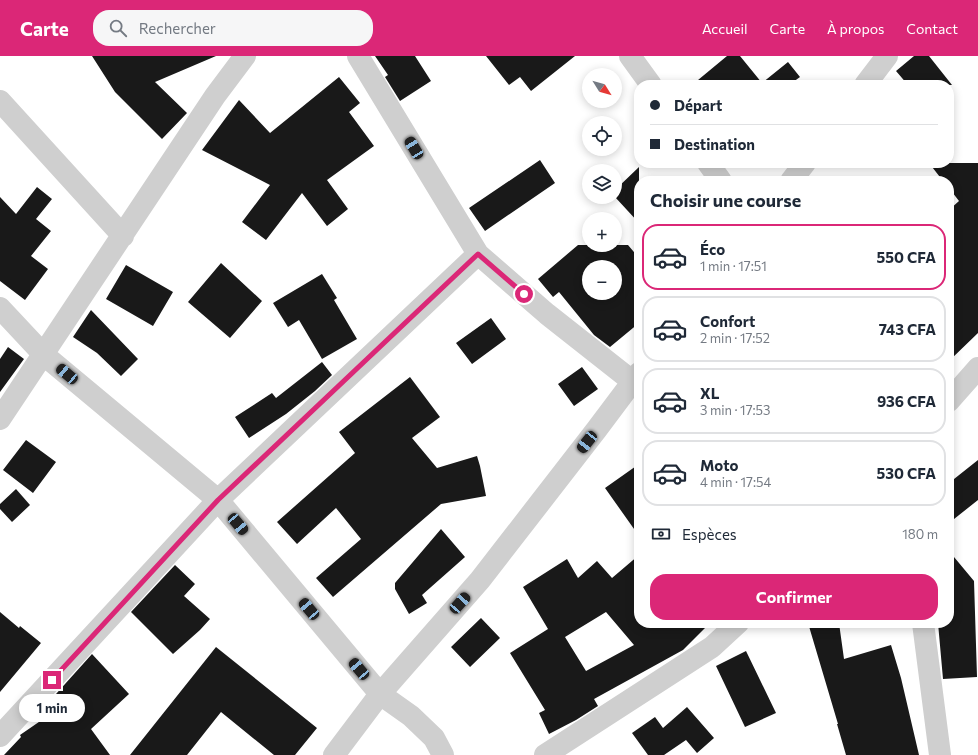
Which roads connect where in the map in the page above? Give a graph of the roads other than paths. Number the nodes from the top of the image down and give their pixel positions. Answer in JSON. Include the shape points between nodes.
{"nodes":[{"id":1,"x":245,"y":56,"type":"edge"},
{"id":2,"x":358,"y":56,"type":"edge"},
{"id":3,"x":630,"y":56,"type":"edge"},
{"id":4,"x":887,"y":56,"type":"edge"},
{"id":5,"x":647,"y":80,"type":"edge"},
{"id":6,"x":869,"y":80,"type":"edge"},
{"id":7,"x":0,"y":101,"type":"edge"},
{"id":8,"x":123,"y":236,"type":"junction"},
{"id":9,"x":478,"y":254,"type":"junction"},
{"id":10,"x":0,"y":308,"type":"edge"},
{"id":11,"x":44,"y":354,"type":"junction"},
{"id":12,"x":978,"y":368,"type":"edge"},
{"id":13,"x":634,"y":376,"type":"edge"},
{"id":14,"x":634,"y":380,"type":"edge"},
{"id":15,"x":954,"y":395,"type":"edge"},
{"id":16,"x":0,"y":419,"type":"edge"},
{"id":17,"x":218,"y":500,"type":"junction"},
{"id":18,"x":733,"y":628,"type":"edge"},
{"id":19,"x":924,"y":628,"type":"edge"},
{"id":20,"x":380,"y":694,"type":"junction"},
{"id":21,"x":0,"y":736,"type":"edge"},
{"id":22,"x":334,"y":755,"type":"edge"},
{"id":23,"x":443,"y":755,"type":"edge"},
{"id":24,"x":545,"y":755,"type":"edge"},
{"id":25,"x":940,"y":755,"type":"edge"}],
"edges":[{"from":1,"to":8,"type":"street","via":[[215,96]]},
{"from":2,"to":9,"type":"street"},
{"from":3,"to":5,"type":"street"},
{"from":4,"to":6,"type":"street"},
{"from":7,"to":8,"type":"street"},
{"from":8,"to":11,"type":"street"},
{"from":9,"to":13,"type":"street","via":[[547,314]]},
{"from":9,"to":17,"type":"street"},
{"from":10,"to":11,"type":"street"},
{"from":11,"to":16,"type":"street"},
{"from":11,"to":17,"type":"street"},
{"from":12,"to":15,"type":"street"},
{"from":14,"to":20,"type":"street","via":[[480,580]]},
{"from":17,"to":20,"type":"street"},
{"from":17,"to":21,"type":"street"},
{"from":18,"to":24,"type":"street","via":[[712,648]]},
{"from":19,"to":25,"type":"street"},
{"from":20,"to":22,"type":"street"},
{"from":20,"to":23,"type":"street","via":[[411,716],[434,738]]}]}
